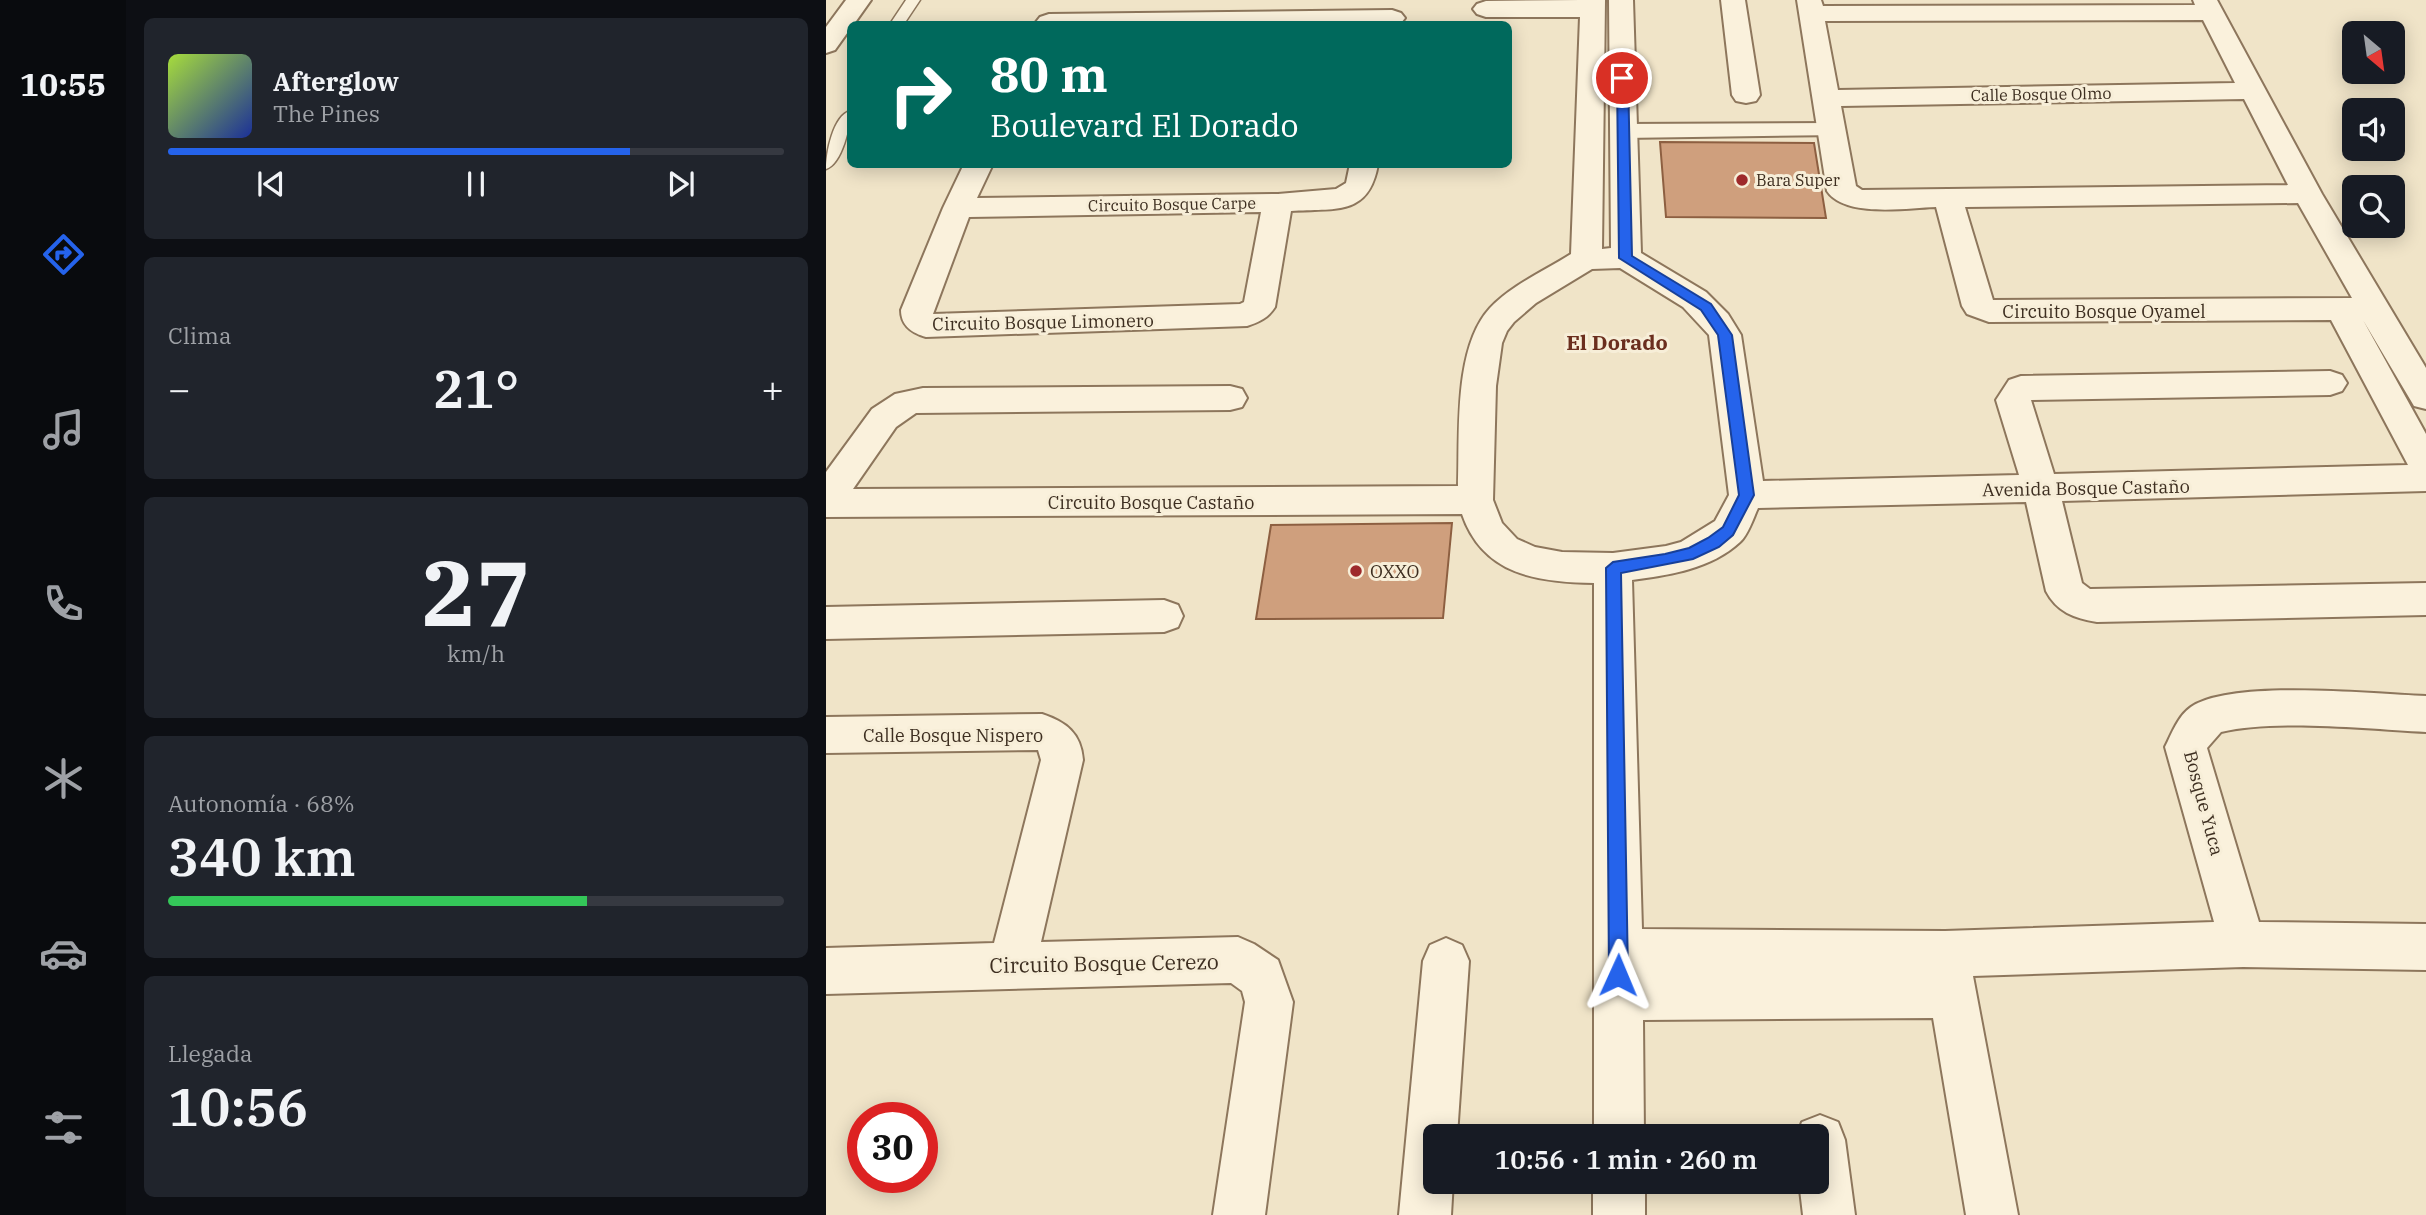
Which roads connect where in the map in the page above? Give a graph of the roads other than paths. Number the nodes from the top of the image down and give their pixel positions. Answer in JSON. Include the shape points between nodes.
{"nodes":[{"id":1,"x":859,"y":0,"type":"edge"},
{"id":2,"x":913,"y":0,"type":"edge"},
{"id":3,"x":1621,"y":0,"type":"edge"},
{"id":4,"x":1733,"y":0,"type":"edge"},
{"id":5,"x":1593,"y":4,"type":"edge"},
{"id":6,"x":2209,"y":6,"type":"edge"},
{"id":7,"x":1811,"y":7,"type":"edge"},
{"id":8,"x":1485,"y":11,"type":"edge"},
{"id":9,"x":1393,"y":14,"type":"edge"},
{"id":10,"x":1052,"y":15,"type":"edge"},
{"id":11,"x":899,"y":21,"type":"edge"},
{"id":12,"x":826,"y":45,"type":"edge"},
{"id":13,"x":2253,"y":91,"type":"junction"},
{"id":14,"x":1746,"y":95,"type":"dead end"},
{"id":15,"x":1828,"y":98,"type":"junction"},
{"id":16,"x":847,"y":121,"type":"edge"},
{"id":17,"x":1833,"y":130,"type":"junction"},
{"id":18,"x":1623,"y":131,"type":"junction"},
{"id":19,"x":826,"y":164,"type":"edge"},
{"id":20,"x":977,"y":168,"type":"edge"},
{"id":21,"x":1363,"y":168,"type":"edge"},
{"id":22,"x":2307,"y":194,"type":"junction"},
{"id":23,"x":1948,"y":199,"type":"junction"},
{"id":24,"x":1278,"y":203,"type":"junction"},
{"id":25,"x":958,"y":208,"type":"junction"},
{"id":26,"x":1626,"y":258,"type":"junction"},
{"id":27,"x":1586,"y":259,"type":"junction"},
{"id":28,"x":2358,"y":310,"type":"junction"},
{"id":29,"x":2330,"y":383,"type":"dead end"},
{"id":30,"x":2426,"y":397,"type":"edge"},
{"id":31,"x":1230,"y":398,"type":"dead end"},
{"id":32,"x":2426,"y":466,"type":"edge"},
{"id":33,"x":2426,"y":478,"type":"edge"},
{"id":34,"x":2041,"y":489,"type":"junction"},
{"id":35,"x":1746,"y":495,"type":"junction"},
{"id":36,"x":1475,"y":500,"type":"junction"},
{"id":37,"x":826,"y":501,"type":"edge"},
{"id":38,"x":1613,"y":568,"type":"junction"},
{"id":39,"x":2426,"y":599,"type":"edge"},
{"id":40,"x":1164,"y":616,"type":"dead end"},
{"id":41,"x":826,"y":623,"type":"edge"},
{"id":42,"x":2426,"y":714,"type":"edge"},
{"id":43,"x":826,"y":735,"type":"edge"},
{"id":44,"x":2242,"y":944,"type":"junction"},
{"id":45,"x":2426,"y":947,"type":"edge"},
{"id":46,"x":1619,"y":952,"type":"junction"},
{"id":47,"x":1446,"y":961,"type":"dead end"},
{"id":48,"x":1012,"y":965,"type":"junction"},
{"id":49,"x":826,"y":971,"type":"edge"},
{"id":50,"x":1948,"y":974,"type":"junction"},
{"id":51,"x":1618,"y":997,"type":"junction"},
{"id":52,"x":1619,"y":1124,"type":"edge"},
{"id":53,"x":1619,"y":1194,"type":"edge"},
{"id":54,"x":1826,"y":1194,"type":"edge"},
{"id":55,"x":1239,"y":1215,"type":"edge"},
{"id":56,"x":1425,"y":1215,"type":"edge"},
{"id":57,"x":1619,"y":1215,"type":"edge"},
{"id":58,"x":1829,"y":1215,"type":"edge"},
{"id":59,"x":1992,"y":1215,"type":"edge"}],
"edges":[{"from":1,"to":12,"type":"street"},
{"from":2,"to":11,"type":"lane"},
{"from":3,"to":18,"type":"street"},
{"from":4,"to":14,"type":"street"},
{"from":5,"to":8,"type":"street"},
{"from":5,"to":27,"type":"street"},
{"from":6,"to":7,"type":"street"},
{"from":6,"to":13,"type":"street"},
{"from":7,"to":15,"type":"street"},
{"from":9,"to":10,"type":"street"},
{"from":13,"to":15,"type":"street","name":"Calle Bosque Olmo"},
{"from":13,"to":22,"type":"street"},
{"from":15,"to":17,"type":"street"},
{"from":16,"to":19,"type":"lane"},
{"from":17,"to":18,"type":"street"},
{"from":17,"to":23,"type":"street","via":[[1844,195]]},
{"from":18,"to":26,"type":"street"},
{"from":20,"to":25,"type":"street","name":"Circuito Bosque Limonero"},
{"from":21,"to":24,"type":"street","name":"Circuito Bosque Carpe","via":[[1360,186],[1347,196]]},
{"from":22,"to":23,"type":"street"},
{"from":22,"to":28,"type":"street"},
{"from":23,"to":28,"type":"street","name":"Circuito Bosque Oyamel","via":[[1978,306],[1989,311]]},
{"from":24,"to":25,"type":"street","name":"Circuito Bosque Carpe"},
{"from":24,"to":25,"type":"street","name":"Circuito Bosque Limonero","via":[[1259,307],[1240,317],[926,326],[917,318],[917,310]]},
{"from":26,"to":27,"type":"street"},
{"from":26,"to":35,"type":"street","via":[[1706,307],[1725,335]]},
{"from":27,"to":36,"type":"street","via":[[1525,296],[1492,327],[1479,386]]},
{"from":28,"to":30,"type":"street"},
{"from":28,"to":32,"type":"street"},
{"from":29,"to":34,"type":"street","via":[[2021,388],[2013,400]]},
{"from":31,"to":37,"type":"street","via":[[907,403],[884,418]]},
{"from":33,"to":34,"type":"street","name":"Avenida Bosque Castaño"},
{"from":34,"to":35,"type":"street","name":"Avenida Bosque Castaño"},
{"from":34,"to":39,"type":"street","via":[[2065,591],[2088,606]]},
{"from":35,"to":38,"type":"street","via":[[1728,531],[1714,542],[1665,561]]},
{"from":36,"to":37,"type":"street","name":"Circuito Bosque Castaño"},
{"from":36,"to":38,"type":"street","via":[[1486,531],[1504,549],[1551,565]]},
{"from":38,"to":46,"type":"street"},
{"from":40,"to":41,"type":"street"},
{"from":42,"to":44,"type":"street","name":"Bosque Yuca","via":[[2240,711],[2209,717],[2192,734],[2186,747]]},
{"from":43,"to":48,"type":"street","name":"Calle Bosque Nispero","via":[[1042,732],[1058,742],[1062,760]]},
{"from":44,"to":45,"type":"street"},
{"from":44,"to":50,"type":"street"},
{"from":46,"to":50,"type":"street"},
{"from":46,"to":51,"type":"street"},
{"from":47,"to":56,"type":"street"},
{"from":48,"to":49,"type":"street","name":"Circuito Bosque Cerezo"},
{"from":48,"to":55,"type":"street","name":"Circuito Bosque Cerezo","via":[[1238,960],[1261,976],[1269,1002]]},
{"from":50,"to":51,"type":"street"},
{"from":50,"to":59,"type":"street"},
{"from":51,"to":52,"type":"street"},
{"from":53,"to":57,"type":"street"},
{"from":54,"to":58,"type":"street"}]}
